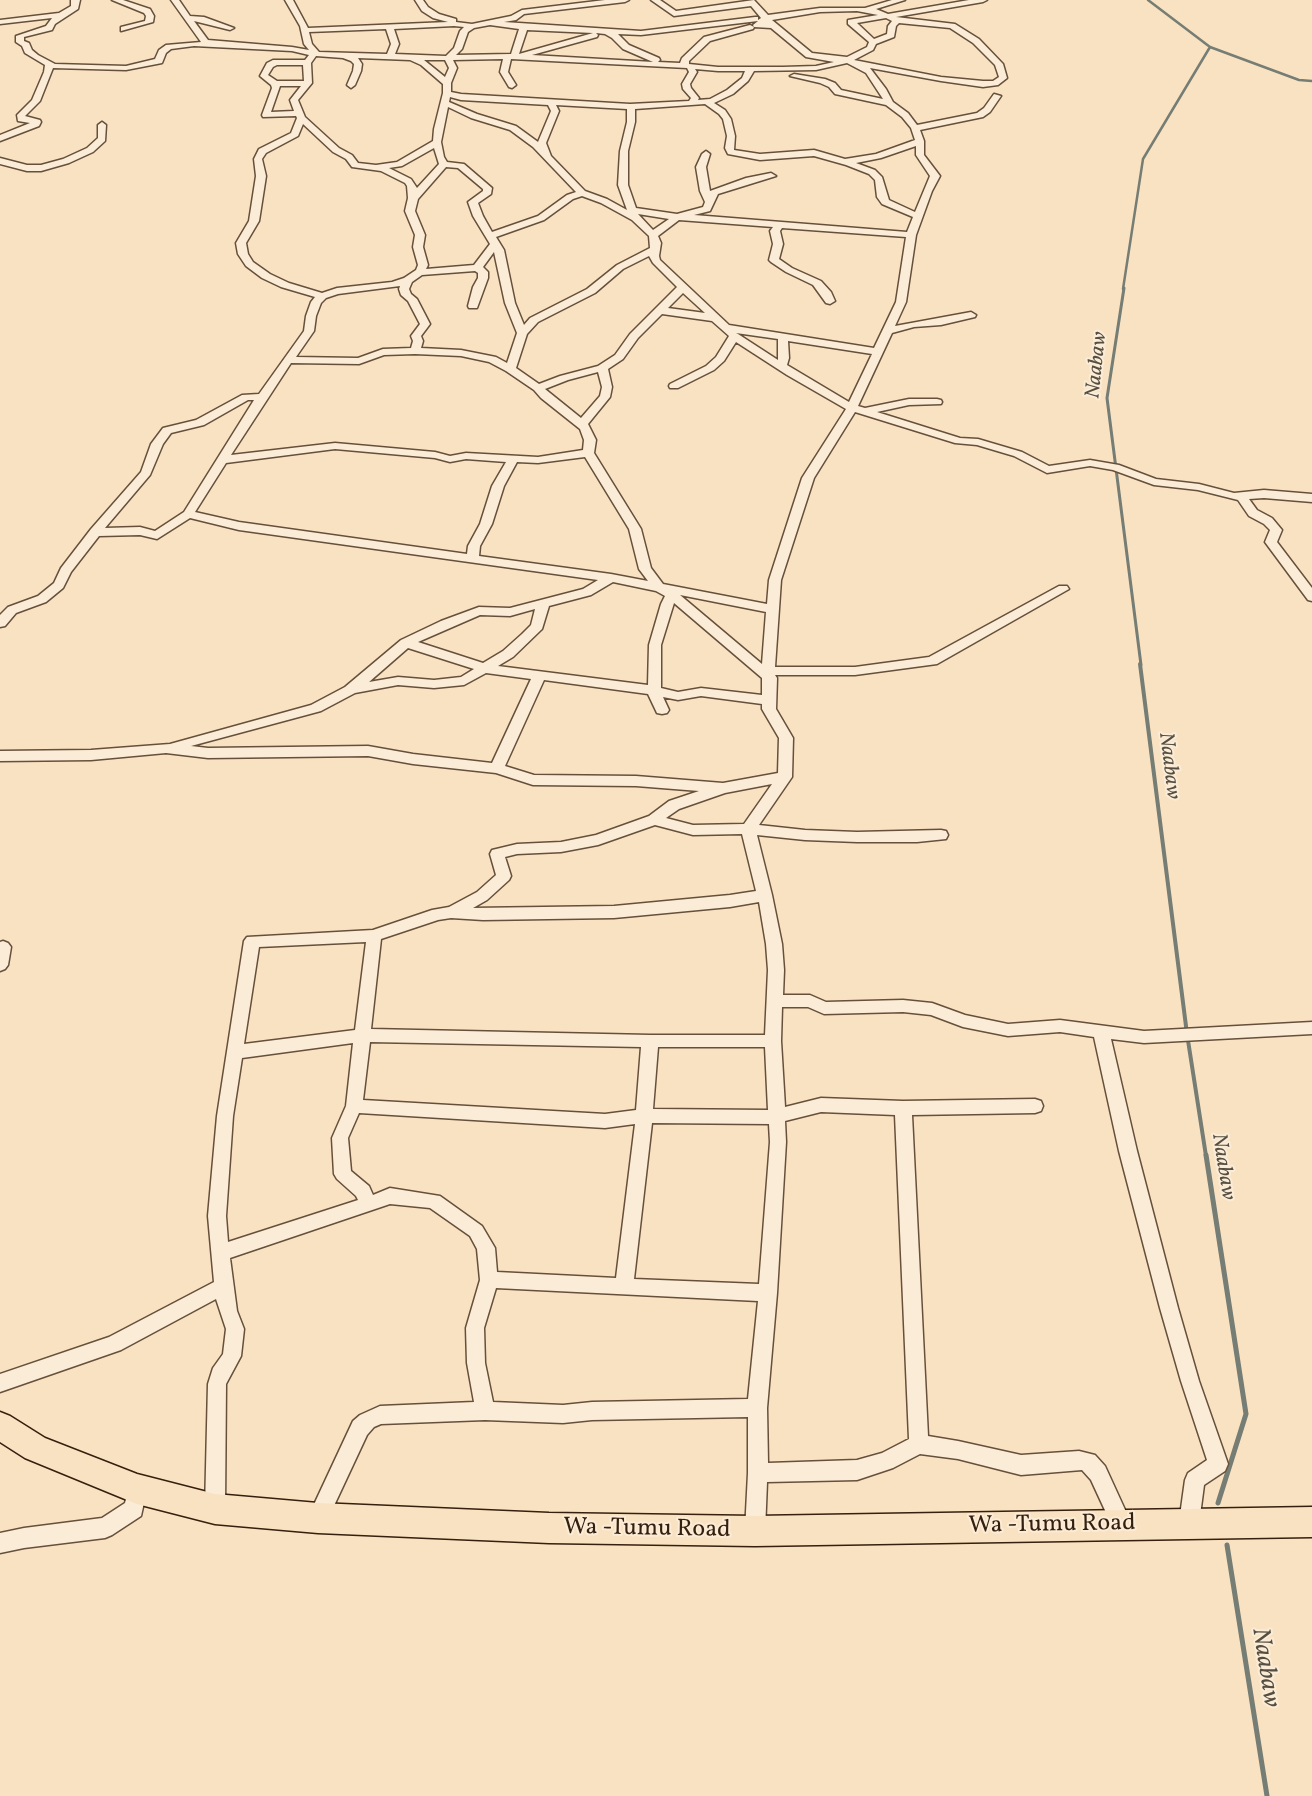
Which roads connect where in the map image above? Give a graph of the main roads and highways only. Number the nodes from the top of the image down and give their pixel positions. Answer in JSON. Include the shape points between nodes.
{"nodes":[{"id":1,"x":0,"y":1426,"type":"edge"},
{"id":2,"x":1312,"y":1522,"type":"edge"}],
"edges":[{"from":1,"to":2,"type":"highway","name":"Wa -Tumu Road","via":[[35,1448],[137,1489],[214,1509],[318,1518],[549,1528],[755,1532]]}]}
